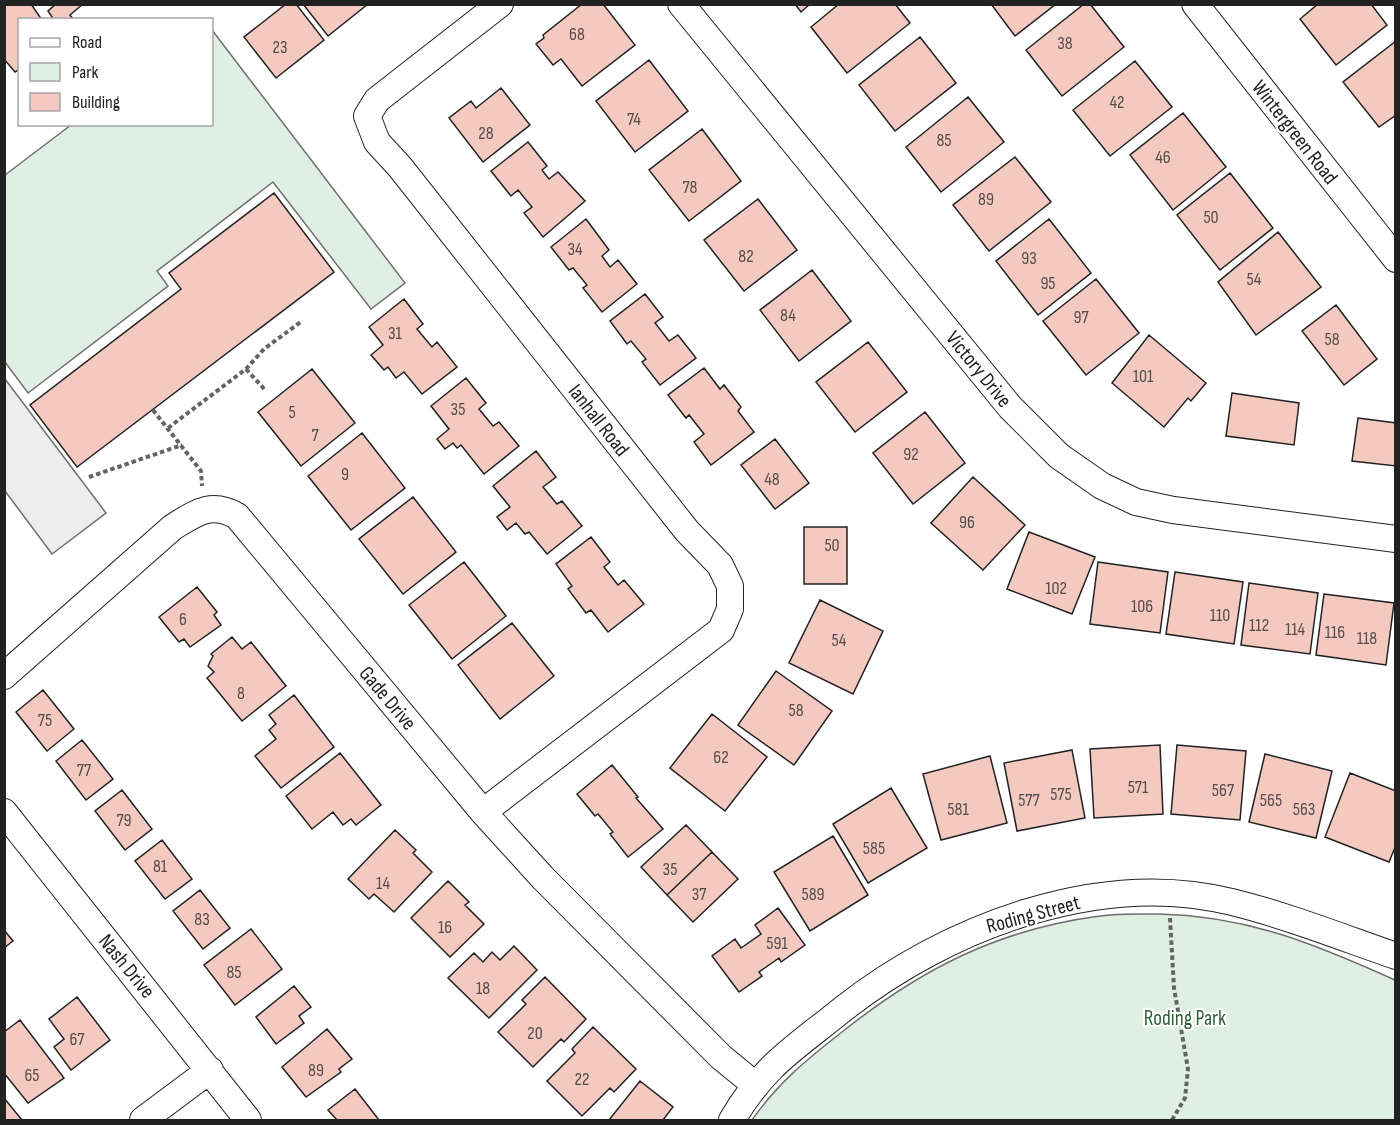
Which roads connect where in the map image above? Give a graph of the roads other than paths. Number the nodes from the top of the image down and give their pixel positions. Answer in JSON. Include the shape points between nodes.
{"nodes":[{"id":1,"x":500,"y":4,"type":"edge"},
{"id":2,"x":681,"y":4,"type":"edge"},
{"id":3,"x":1195,"y":4,"type":"edge"},
{"id":4,"x":1395,"y":259,"type":"edge"},
{"id":5,"x":1395,"y":539,"type":"edge"},
{"id":6,"x":4,"y":676,"type":"edge"},
{"id":7,"x":4,"y":812,"type":"edge"},
{"id":8,"x":483,"y":812,"type":"junction"},
{"id":9,"x":1395,"y":956,"type":"edge"},
{"id":10,"x":210,"y":1070,"type":"junction"},
{"id":11,"x":754,"y":1084,"type":"junction"},
{"id":12,"x":143,"y":1120,"type":"edge"},
{"id":13,"x":248,"y":1120,"type":"edge"},
{"id":14,"x":732,"y":1120,"type":"edge"}],
"edges":[{"from":1,"to":8,"type":"street","name":"Ianhall Road","via":[[377,100],[368,116],[377,142],[687,531],[720,565],[730,586],[730,609],[721,630],[697,650]]},
{"from":2,"to":5,"type":"street","name":"Victory Drive","via":[[1010,407],[1059,456],[1102,486],[1136,502]]},
{"from":3,"to":4,"type":"street","name":"Wintergreen Road"},
{"from":6,"to":8,"type":"street","name":"Gade Drive","via":[[173,527],[216,507],[237,516]]},
{"from":7,"to":10,"type":"street","name":"Nash Drive"},
{"from":8,"to":11,"type":"street","name":"Gade Drive","via":[[721,1057]]},
{"from":9,"to":11,"type":"street","name":"Roding Street","via":[[1230,902],[1169,894],[1108,896],[1060,904],[990,924],[932,950],[858,997],[780,1058]]},
{"from":10,"to":12,"type":"street"},
{"from":10,"to":13,"type":"street","name":"Nash Drive"},
{"from":11,"to":14,"type":"street","name":"Roding Street"}]}
